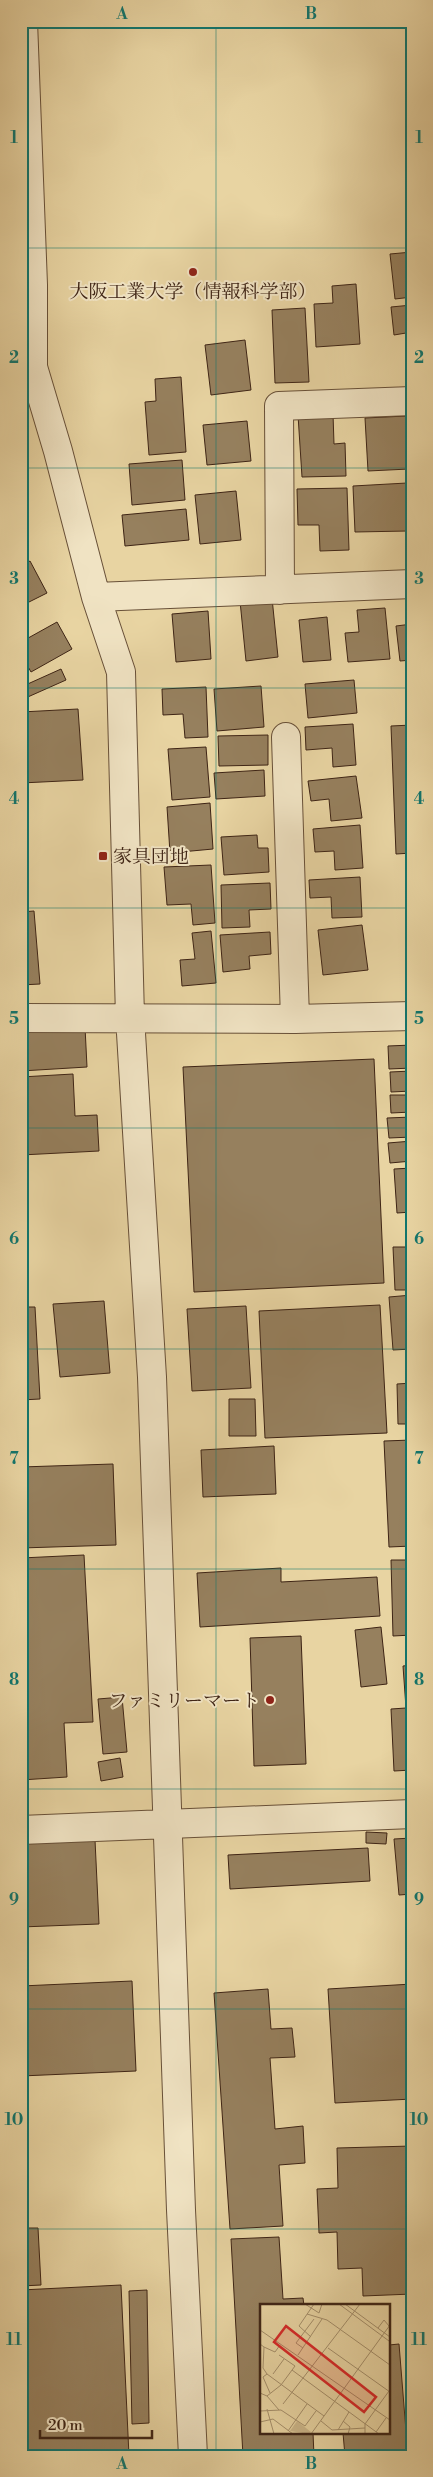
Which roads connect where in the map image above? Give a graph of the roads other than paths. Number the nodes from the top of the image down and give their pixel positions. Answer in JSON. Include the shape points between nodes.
{"nodes":[{"id":1,"x":23,"y":21,"type":"edge"},
{"id":2,"x":25,"y":159,"type":"edge"},
{"id":3,"x":412,"y":401,"type":"edge"},
{"id":4,"x":412,"y":584,"type":"edge"},
{"id":5,"x":280,"y":590,"type":"junction"},
{"id":6,"x":96,"y":597,"type":"junction"},
{"id":7,"x":286,"y":737,"type":"dead end"},
{"id":8,"x":412,"y":1016,"type":"edge"},
{"id":9,"x":130,"y":1017,"type":"junction"},
{"id":10,"x":21,"y":1018,"type":"edge"},
{"id":11,"x":295,"y":1019,"type":"junction"},
{"id":12,"x":412,"y":1814,"type":"edge"},
{"id":13,"x":167,"y":1824,"type":"junction"},
{"id":14,"x":21,"y":1830,"type":"edge"},
{"id":15,"x":192,"y":2456,"type":"edge"}],
"edges":[{"from":1,"to":2,"type":"street"},
{"from":2,"to":6,"type":"street","via":[[33,367]]},
{"from":3,"to":5,"type":"street","via":[[279,406]]},
{"from":4,"to":5,"type":"street"},
{"from":5,"to":6,"type":"street"},
{"from":6,"to":9,"type":"street","via":[[121,672]]},
{"from":7,"to":11,"type":"street"},
{"from":8,"to":11,"type":"street"},
{"from":9,"to":10,"type":"street"},
{"from":9,"to":11,"type":"street"},
{"from":9,"to":13,"type":"street","via":[[152,1387]]},
{"from":12,"to":13,"type":"street"},
{"from":13,"to":14,"type":"street"},
{"from":13,"to":15,"type":"street"}]}
